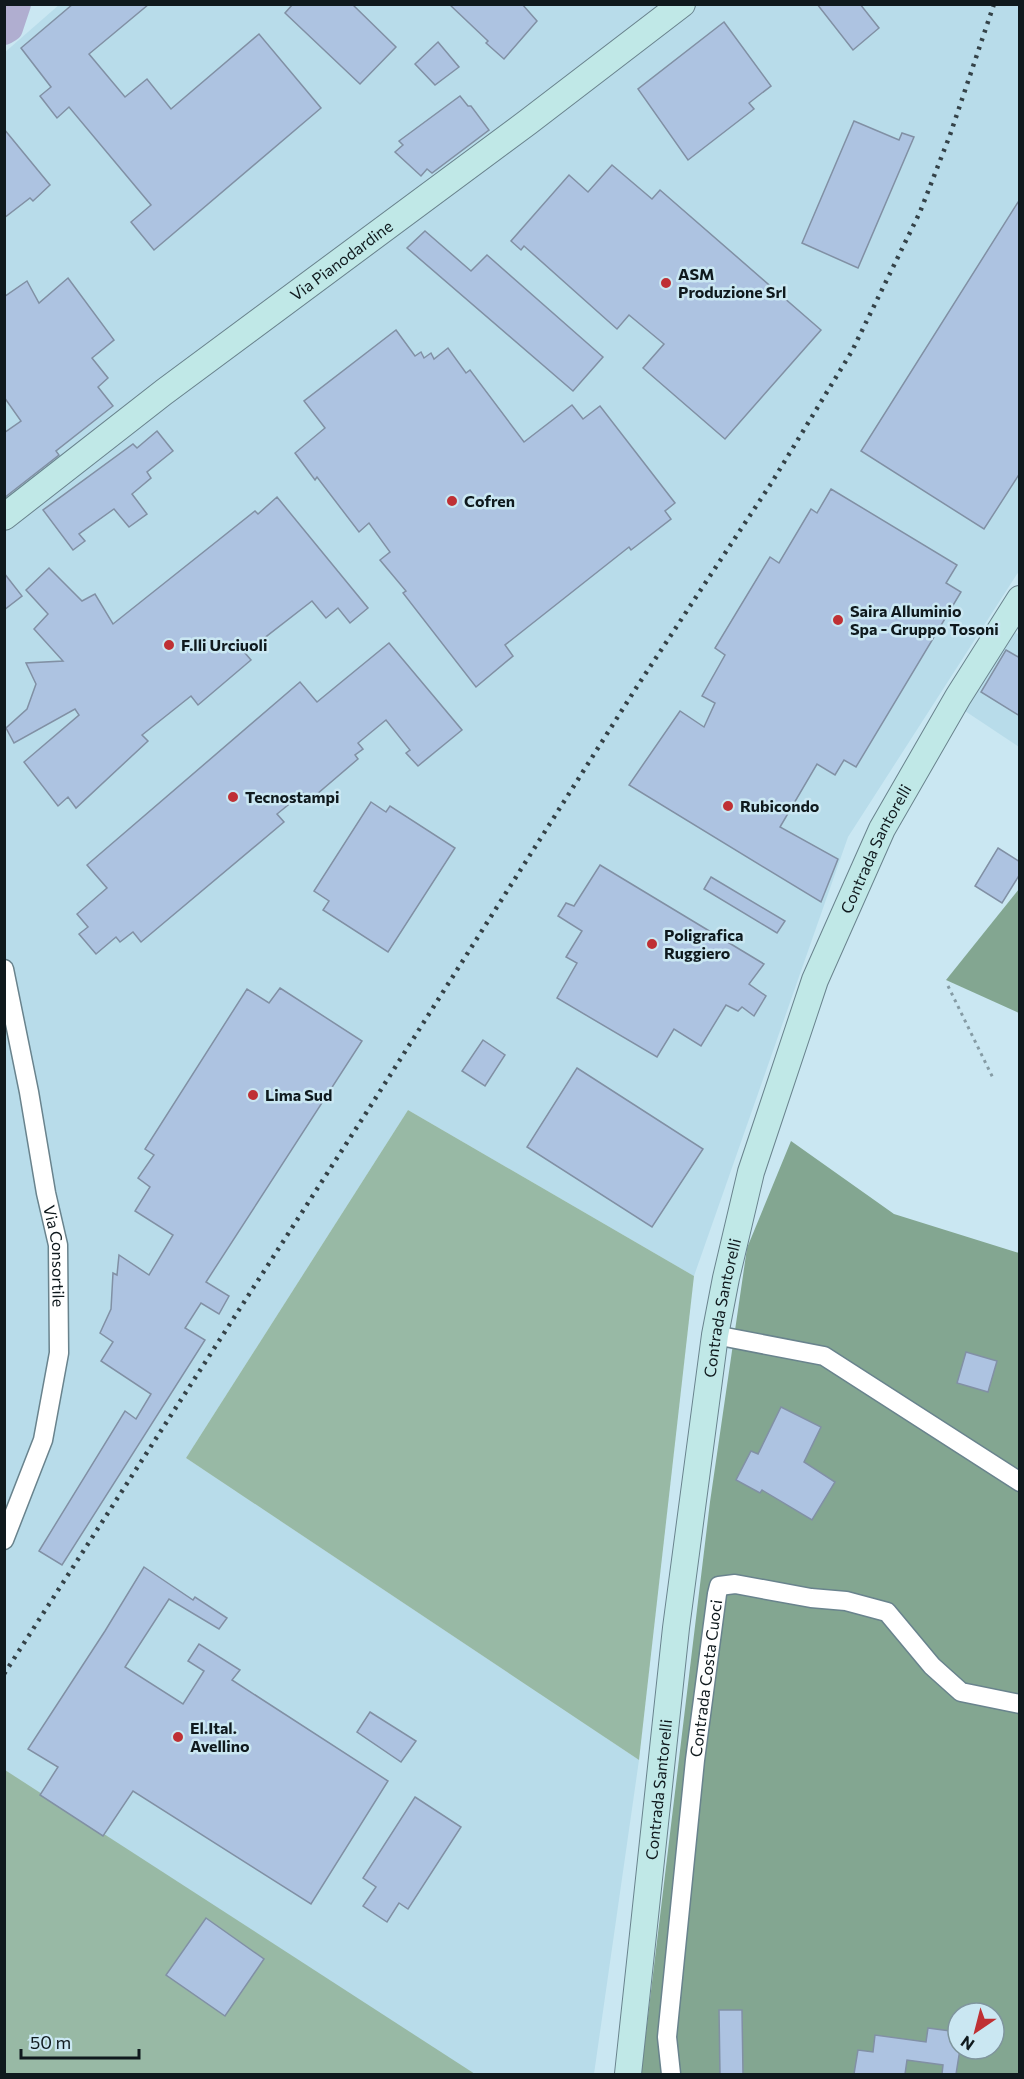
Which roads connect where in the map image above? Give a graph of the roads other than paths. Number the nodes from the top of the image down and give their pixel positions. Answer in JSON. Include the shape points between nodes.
{"nodes":[{"id":1,"x":682,"y":4,"type":"edge"},
{"id":2,"x":4,"y":517,"type":"edge"},
{"id":3,"x":1020,"y":599,"type":"edge"},
{"id":4,"x":4,"y":969,"type":"edge"},
{"id":5,"x":715,"y":1335,"type":"junction"},
{"id":6,"x":1020,"y":1482,"type":"edge"},
{"id":7,"x":4,"y":1540,"type":"edge"},
{"id":8,"x":1020,"y":1704,"type":"edge"},
{"id":9,"x":628,"y":2074,"type":"edge"},
{"id":10,"x":671,"y":2074,"type":"edge"}],
"edges":[{"from":1,"to":2,"type":"main road","name":"Via Pianodardine","via":[[164,392]]},
{"from":3,"to":5,"type":"main road","name":"Contrada Santorelli","via":[[882,829],[815,980],[751,1172]]},
{"from":4,"to":7,"type":"street","name":"Via Consortile","via":[[58,1245],[59,1353],[43,1440]]},
{"from":5,"to":6,"type":"street","via":[[824,1356]]},
{"from":5,"to":9,"type":"main road","name":"Contrada Santorelli","via":[[676,1628]]},
{"from":8,"to":10,"type":"street","name":"Contrada Costa Cuoci","via":[[961,1692],[932,1666],[887,1612],[846,1601],[735,1584],[719,1586],[695,1760],[667,2037]]}]}
